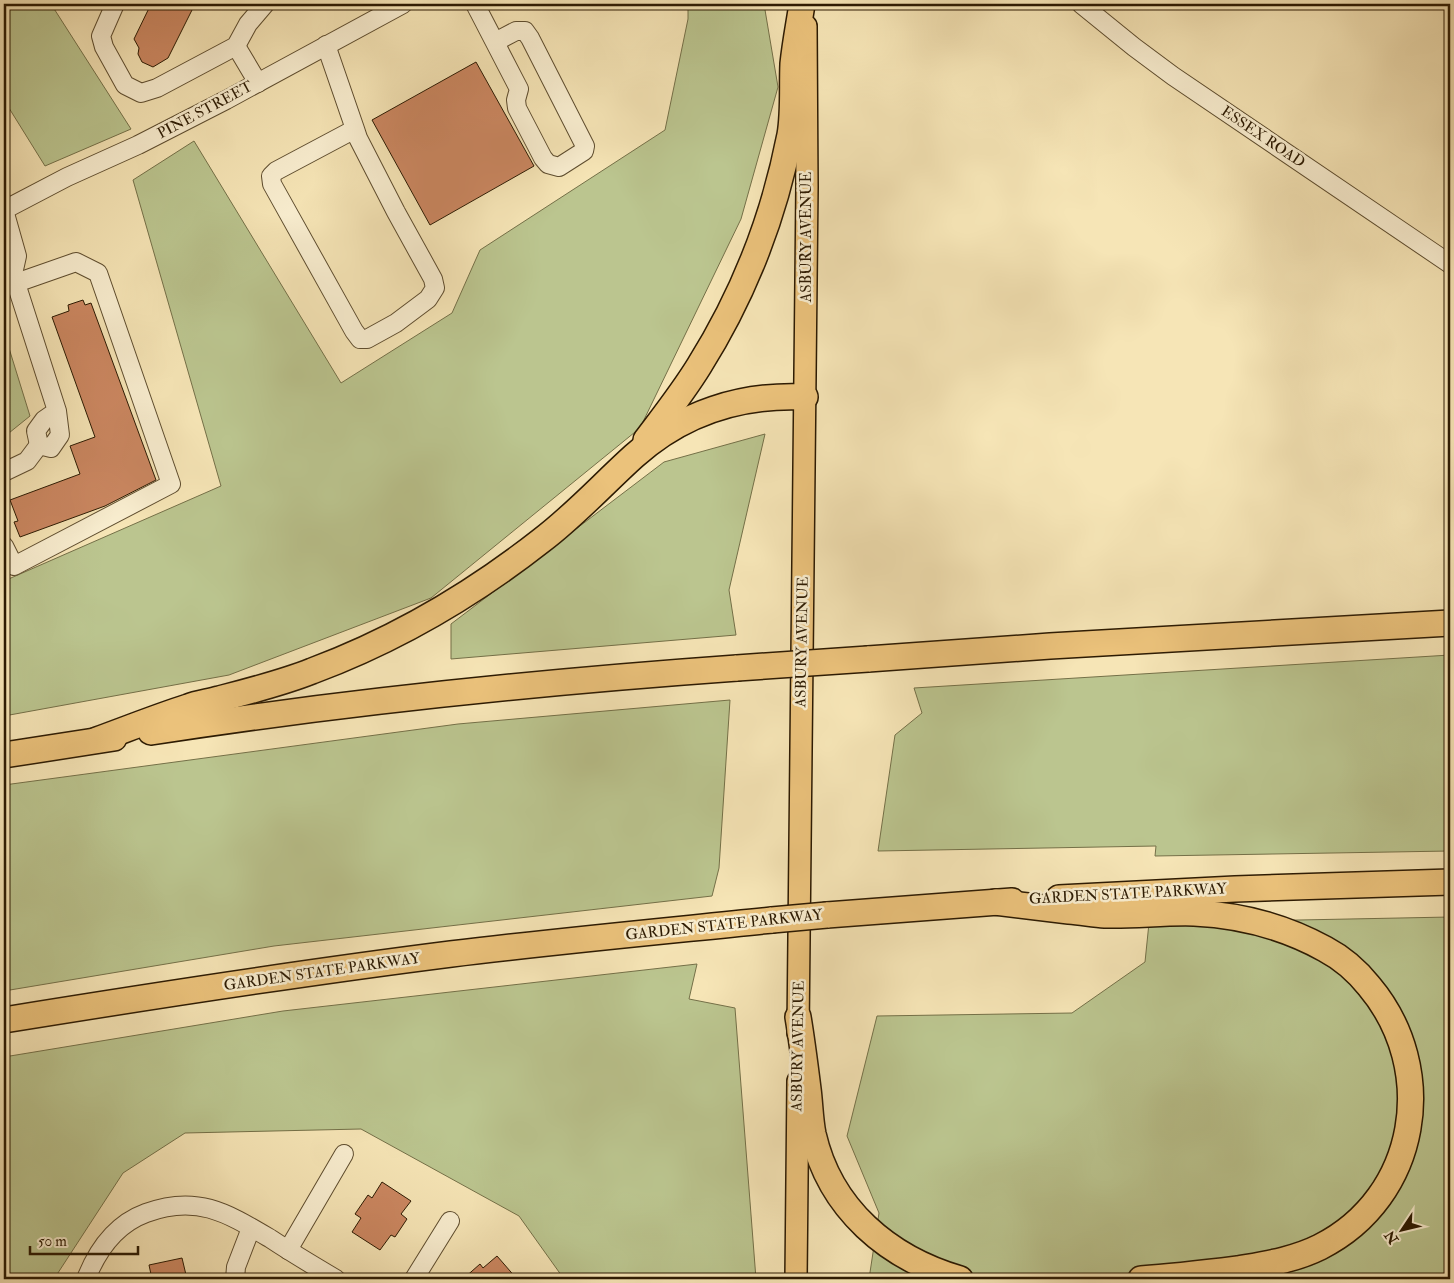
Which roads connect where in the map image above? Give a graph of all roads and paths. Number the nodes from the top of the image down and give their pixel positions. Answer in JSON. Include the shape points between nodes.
{"nodes":[{"id":1,"x":115,"y":4,"type":"edge"},
{"id":2,"x":265,"y":4,"type":"edge"},
{"id":3,"x":403,"y":4,"type":"edge"},
{"id":4,"x":475,"y":4,"type":"edge"},
{"id":5,"x":802,"y":4,"type":"edge"},
{"id":6,"x":806,"y":4,"type":"edge"},
{"id":7,"x":1081,"y":4,"type":"edge"},
{"id":8,"x":495,"y":42,"type":"junction"},
{"id":9,"x":326,"y":45,"type":"junction"},
{"id":10,"x":236,"y":46,"type":"junction"},
{"id":11,"x":258,"y":83,"type":"junction"},
{"id":12,"x":355,"y":130,"type":"junction"},
{"id":13,"x":4,"y":210,"type":"edge"},
{"id":14,"x":1450,"y":264,"type":"edge"},
{"id":15,"x":11,"y":273,"type":"edge"},
{"id":16,"x":805,"y":397,"type":"junction"},
{"id":17,"x":636,"y":455,"type":"junction"},
{"id":18,"x":4,"y":472,"type":"edge"},
{"id":19,"x":4,"y":546,"type":"edge"},
{"id":20,"x":1450,"y":623,"type":"edge"},
{"id":21,"x":97,"y":740,"type":"junction"},
{"id":22,"x":4,"y":755,"type":"edge"},
{"id":23,"x":1450,"y":882,"type":"edge"},
{"id":24,"x":994,"y":902,"type":"junction"},
{"id":25,"x":800,"y":917,"type":"junction"},
{"id":26,"x":798,"y":1017,"type":"junction"},
{"id":27,"x":4,"y":1020,"type":"edge"},
{"id":28,"x":344,"y":1154,"type":"dead end"},
{"id":29,"x":450,"y":1221,"type":"dead end"},
{"id":30,"x":251,"y":1228,"type":"junction"},
{"id":31,"x":288,"y":1250,"type":"junction"},
{"id":32,"x":86,"y":1279,"type":"edge"},
{"id":33,"x":236,"y":1279,"type":"edge"},
{"id":34,"x":336,"y":1279,"type":"edge"},
{"id":35,"x":414,"y":1279,"type":"edge"},
{"id":36,"x":796,"y":1279,"type":"edge"},
{"id":37,"x":960,"y":1279,"type":"edge"},
{"id":38,"x":1141,"y":1279,"type":"edge"}],
"edges":[{"from":1,"to":10,"type":"street","via":[[101,36],[104,47],[126,85],[141,93],[157,88]]},
{"from":2,"to":10,"type":"street","via":[[248,24]]},
{"from":3,"to":9,"type":"street","name":"PINE STREET"},
{"from":4,"to":8,"type":"street"},
{"from":5,"to":17,"type":"highway","via":[[793,63],[790,133],[762,237],[736,300],[711,345]]},
{"from":6,"to":16,"type":"main road","name":"ASBURY AVENUE"},
{"from":7,"to":14,"type":"street","name":"ESSEX ROAD","via":[[1173,76]]},
{"from":8,"to":8,"type":"street","via":[[516,31],[525,31],[585,146],[584,151],[559,167],[548,164],[517,108],[519,89]]},
{"from":9,"to":11,"type":"street","name":"PINE STREET"},
{"from":9,"to":12,"type":"street"},
{"from":10,"to":11,"type":"street"},
{"from":11,"to":13,"type":"street","name":"PINE STREET"},
{"from":12,"to":12,"type":"street","via":[[435,288],[428,299],[367,339],[360,339],[354,332],[272,184],[271,176]]},
{"from":13,"to":15,"type":"street","via":[[17,256]]},
{"from":15,"to":18,"type":"street","via":[[57,411],[36,431],[40,445],[27,461]]},
{"from":15,"to":19,"type":"street","via":[[76,262],[98,273],[171,484],[14,566]]},
{"from":16,"to":17,"type":"highway","via":[[771,396],[717,407],[675,427]]},
{"from":16,"to":25,"type":"main road","name":"ASBURY AVENUE"},
{"from":17,"to":21,"type":"highway","via":[[571,516],[530,549],[424,620],[361,652],[311,672],[190,706]]},
{"from":20,"to":21,"type":"highway","bridge":true,"via":[[1041,647],[578,680],[409,698]]},
{"from":21,"to":22,"type":"highway"},
{"from":23,"to":24,"type":"highway","name":"GARDEN STATE PARKWAY","via":[[1155,892]]},
{"from":24,"to":25,"type":"highway","name":"GARDEN STATE PARKWAY","bridge":true},
{"from":24,"to":38,"type":"highway","via":[[1105,915],[1186,913],[1220,916],[1291,932],[1328,950],[1354,970],[1377,996],[1397,1028],[1409,1066],[1409,1124],[1394,1173],[1363,1215],[1320,1247],[1285,1260],[1224,1271]]},
{"from":25,"to":26,"type":"main road","name":"ASBURY AVENUE"},
{"from":25,"to":27,"type":"highway","name":"GARDEN STATE PARKWAY","bridge":true,"via":[[384,963]]},
{"from":26,"to":36,"type":"main road","name":"ASBURY AVENUE"},
{"from":26,"to":37,"type":"highway","via":[[813,1132],[821,1160],[836,1190],[858,1220],[888,1245],[922,1266]]},
{"from":28,"to":31,"type":"street"},
{"from":29,"to":35,"type":"street"},
{"from":30,"to":31,"type":"street"},
{"from":30,"to":32,"type":"street","via":[[227,1214],[205,1207],[160,1208],[141,1214],[114,1234],[97,1256]]},
{"from":30,"to":33,"type":"street","via":[[236,1267]]},
{"from":31,"to":34,"type":"street"}]}
